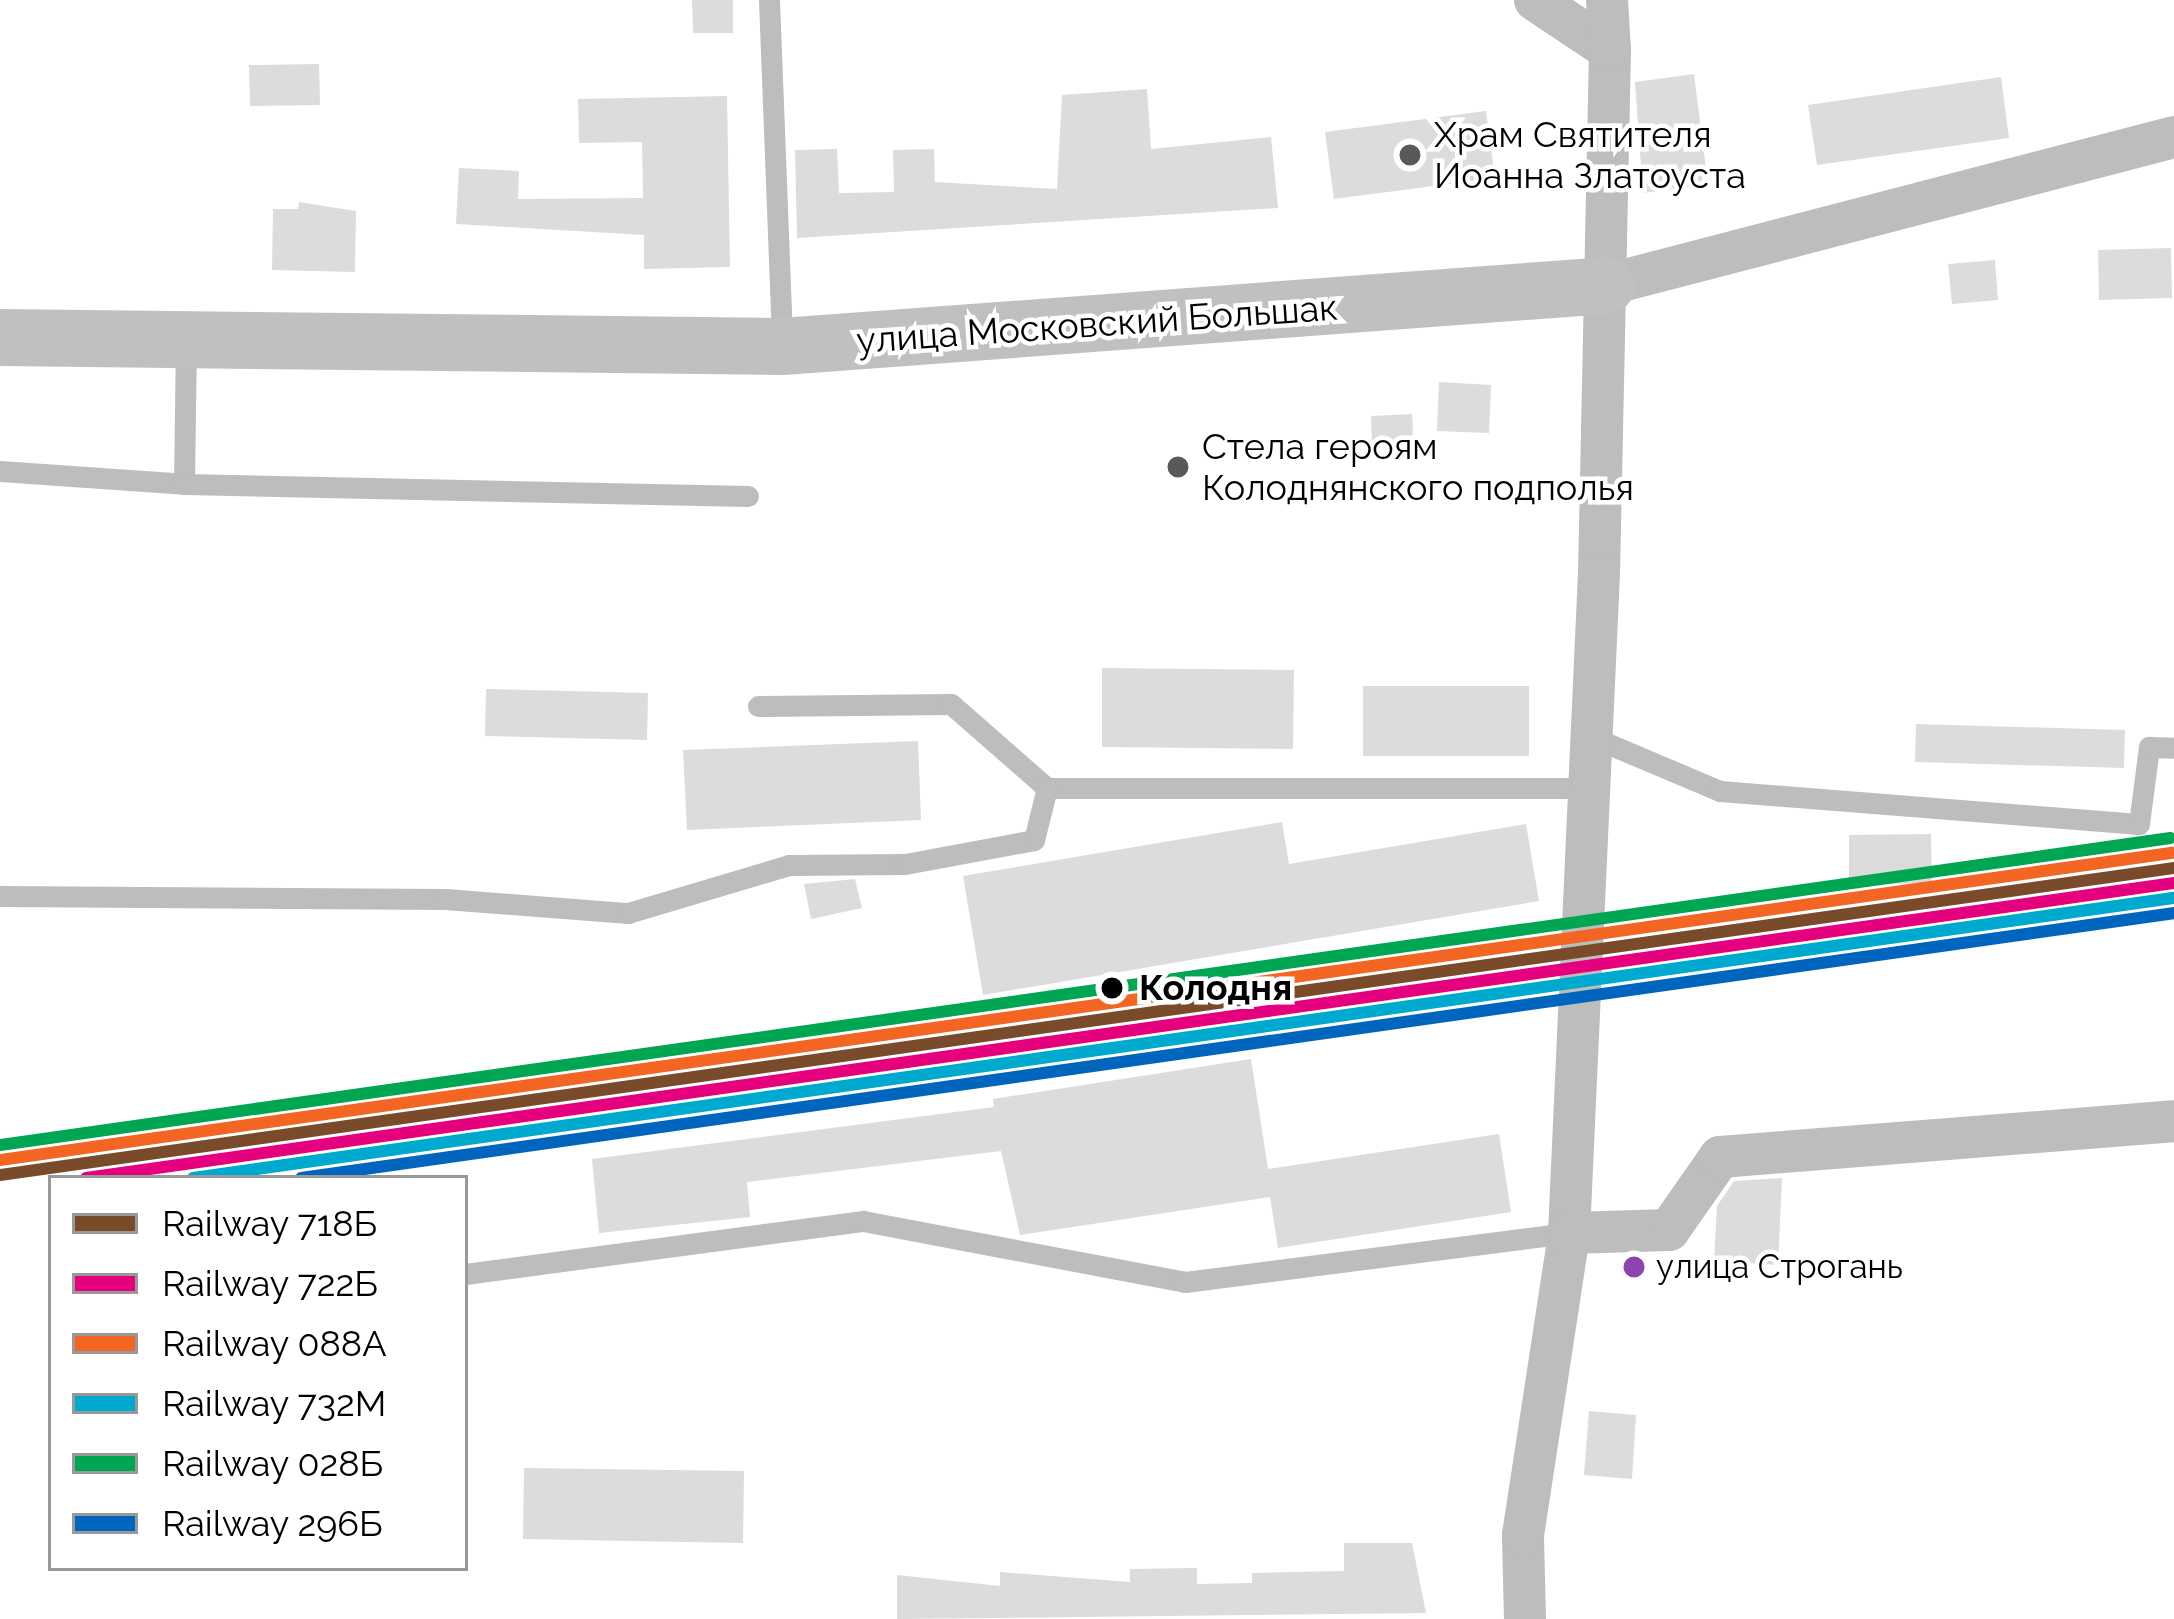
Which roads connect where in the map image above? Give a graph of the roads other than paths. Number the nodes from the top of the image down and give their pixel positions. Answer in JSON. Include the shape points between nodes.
{"nodes":[{"id":1,"x":769,"y":0,"type":"edge"},
{"id":2,"x":1535,"y":0,"type":"edge"},
{"id":3,"x":1607,"y":0,"type":"edge"},
{"id":4,"x":1610,"y":50,"type":"junction"},
{"id":5,"x":2174,"y":136,"type":"edge"},
{"id":6,"x":1606,"y":285,"type":"junction"},
{"id":7,"x":0,"y":337,"type":"edge"},
{"id":8,"x":186,"y":340,"type":"junction"},
{"id":9,"x":782,"y":346,"type":"junction"},
{"id":10,"x":0,"y":471,"type":"edge"},
{"id":11,"x":184,"y":484,"type":"junction"},
{"id":12,"x":748,"y":496,"type":"dead end"},
{"id":13,"x":758,"y":706,"type":"dead end"},
{"id":14,"x":1592,"y":737,"type":"junction"},
{"id":15,"x":2174,"y":748,"type":"edge"},
{"id":16,"x":1047,"y":788,"type":"junction"},
{"id":17,"x":1589,"y":788,"type":"junction"},
{"id":18,"x":0,"y":896,"type":"edge"},
{"id":19,"x":2174,"y":1121,"type":"edge"},
{"id":20,"x":1569,"y":1233,"type":"junction"},
{"id":21,"x":468,"y":1274,"type":"edge"},
{"id":22,"x":1525,"y":1619,"type":"edge"}],
"edges":[{"from":1,"to":9,"type":"lane"},
{"from":2,"to":4,"type":"street"},
{"from":3,"to":4,"type":"street"},
{"from":4,"to":6,"type":"street"},
{"from":5,"to":6,"type":"street","name":"улица Московский Большак"},
{"from":6,"to":9,"type":"street","name":"улица Московский Большак"},
{"from":6,"to":14,"type":"street"},
{"from":7,"to":8,"type":"street","name":"улица Московский Большак"},
{"from":8,"to":9,"type":"street","name":"улица Московский Большак"},
{"from":8,"to":11,"type":"lane"},
{"from":10,"to":11,"type":"lane"},
{"from":11,"to":12,"type":"lane"},
{"from":13,"to":16,"type":"lane","via":[[951,704]]},
{"from":14,"to":15,"type":"lane","via":[[1720,791],[2139,824],[2150,747]]},
{"from":14,"to":17,"type":"street"},
{"from":16,"to":17,"type":"lane"},
{"from":16,"to":18,"type":"lane","via":[[1034,840],[905,864],[789,865],[628,913],[445,899]]},
{"from":17,"to":20,"type":"street"},
{"from":19,"to":20,"type":"street","via":[[1720,1157],[1669,1230]]},
{"from":20,"to":21,"type":"lane","via":[[1185,1282],[863,1221]]},
{"from":20,"to":22,"type":"street","via":[[1523,1534]]}]}
